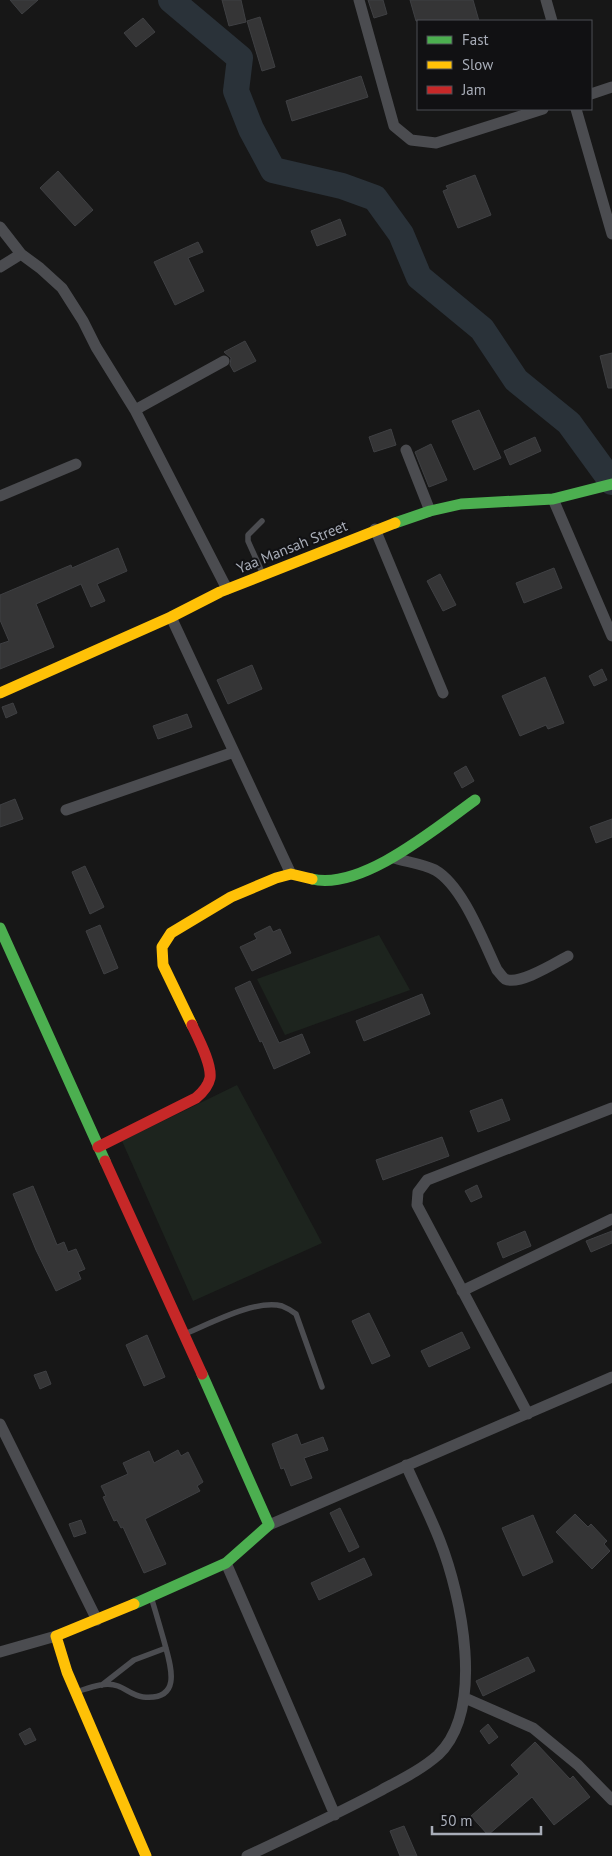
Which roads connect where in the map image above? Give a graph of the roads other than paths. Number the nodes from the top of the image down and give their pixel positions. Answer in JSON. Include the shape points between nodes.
{"nodes":[{"id":1,"x":359,"y":0,"type":"edge"},
{"id":2,"x":546,"y":0,"type":"edge"},
{"id":3,"x":552,"y":20,"type":"edge"},
{"id":4,"x":612,"y":87,"type":"edge"},
{"id":5,"x":592,"y":94,"type":"edge"},
{"id":6,"x":540,"y":110,"type":"edge"},
{"id":7,"x":576,"y":110,"type":"edge"},
{"id":8,"x":0,"y":227,"type":"edge"},
{"id":9,"x":612,"y":234,"type":"edge"},
{"id":10,"x":21,"y":254,"type":"junction"},
{"id":11,"x":0,"y":267,"type":"edge"},
{"id":12,"x":224,"y":361,"type":"dead end"},
{"id":13,"x":135,"y":410,"type":"junction"},
{"id":14,"x":406,"y":450,"type":"dead end"},
{"id":15,"x":76,"y":464,"type":"dead end"},
{"id":16,"x":612,"y":484,"type":"edge"},
{"id":17,"x":0,"y":496,"type":"edge"},
{"id":18,"x":553,"y":499,"type":"junction"},
{"id":19,"x":430,"y":511,"type":"junction"},
{"id":20,"x":262,"y":521,"type":"dead end"},
{"id":21,"x":375,"y":530,"type":"junction"},
{"id":22,"x":263,"y":575,"type":"junction"},
{"id":23,"x":227,"y":589,"type":"junction"},
{"id":24,"x":171,"y":617,"type":"junction"},
{"id":25,"x":612,"y":636,"type":"edge"},
{"id":26,"x":0,"y":693,"type":"edge"},
{"id":27,"x":443,"y":693,"type":"dead end"},
{"id":28,"x":234,"y":752,"type":"junction"},
{"id":29,"x":475,"y":800,"type":"dead end"},
{"id":30,"x":66,"y":810,"type":"dead end"},
{"id":31,"x":394,"y":858,"type":"junction"},
{"id":32,"x":291,"y":874,"type":"junction"},
{"id":33,"x":0,"y":928,"type":"edge"},
{"id":34,"x":568,"y":956,"type":"dead end"},
{"id":35,"x":612,"y":1108,"type":"edge"},
{"id":36,"x":98,"y":1147,"type":"junction"},
{"id":37,"x":612,"y":1219,"type":"edge"},
{"id":38,"x":462,"y":1291,"type":"junction"},
{"id":39,"x":185,"y":1333,"type":"junction"},
{"id":40,"x":612,"y":1377,"type":"edge"},
{"id":41,"x":322,"y":1387,"type":"dead end"},
{"id":42,"x":528,"y":1414,"type":"junction"},
{"id":43,"x":1,"y":1430,"type":"edge"},
{"id":44,"x":406,"y":1464,"type":"junction"},
{"id":45,"x":269,"y":1525,"type":"junction"},
{"id":46,"x":226,"y":1563,"type":"junction"},
{"id":47,"x":152,"y":1598,"type":"junction"},
{"id":48,"x":97,"y":1620,"type":"junction"},
{"id":49,"x":56,"y":1636,"type":"junction"},
{"id":50,"x":166,"y":1648,"type":"junction"},
{"id":51,"x":0,"y":1652,"type":"edge"},
{"id":52,"x":102,"y":1685,"type":"junction"},
{"id":53,"x":76,"y":1692,"type":"junction"},
{"id":54,"x":465,"y":1698,"type":"junction"},
{"id":55,"x":612,"y":1800,"type":"edge"},
{"id":56,"x":335,"y":1816,"type":"junction"},
{"id":57,"x":146,"y":1856,"type":"edge"},
{"id":58,"x":248,"y":1856,"type":"edge"}],
"edges":[{"from":1,"to":6,"type":"street","via":[[394,126],[411,140],[436,143]]},
{"from":2,"to":3,"type":"street"},
{"from":4,"to":5,"type":"street"},
{"from":7,"to":9,"type":"street"},
{"from":8,"to":10,"type":"street"},
{"from":10,"to":11,"type":"street"},
{"from":10,"to":13,"type":"street","via":[[62,288]]},
{"from":12,"to":13,"type":"street"},
{"from":13,"to":23,"type":"street"},
{"from":14,"to":19,"type":"street"},
{"from":15,"to":17,"type":"street"},
{"from":16,"to":18,"type":"street","name":"Yaa Mansah Street"},
{"from":18,"to":19,"type":"street","name":"Yaa Mansah Street","via":[[461,504]]},
{"from":18,"to":25,"type":"street"},
{"from":19,"to":21,"type":"street","name":"Yaa Mansah Street"},
{"from":20,"to":22,"type":"lane","via":[[248,535],[248,541]]},
{"from":21,"to":22,"type":"street","name":"Yaa Mansah Street"},
{"from":21,"to":27,"type":"street"},
{"from":22,"to":23,"type":"street","name":"Yaa Mansah Street"},
{"from":23,"to":24,"type":"street","name":"Yaa Mansah Street"},
{"from":24,"to":26,"type":"street","name":"Yaa Mansah Street"},
{"from":24,"to":28,"type":"street"},
{"from":28,"to":30,"type":"street"},
{"from":28,"to":32,"type":"street"},
{"from":29,"to":31,"type":"street"},
{"from":31,"to":32,"type":"street","via":[[360,873],[324,882]]},
{"from":31,"to":34,"type":"street","via":[[433,869],[447,878],[465,905],[503,978],[522,979]]},
{"from":32,"to":36,"type":"street","via":[[231,896],[171,933],[162,947],[163,965],[206,1055],[208,1084],[196,1098]]},
{"from":33,"to":36,"type":"street"},
{"from":35,"to":38,"type":"street","via":[[427,1180],[418,1192],[417,1205]]},
{"from":36,"to":39,"type":"street"},
{"from":37,"to":38,"type":"street"},
{"from":38,"to":42,"type":"street"},
{"from":39,"to":41,"type":"lane","via":[[245,1310],[282,1306],[296,1314]]},
{"from":39,"to":45,"type":"street"},
{"from":40,"to":42,"type":"street"},
{"from":42,"to":44,"type":"street"},
{"from":43,"to":48,"type":"street"},
{"from":44,"to":45,"type":"street"},
{"from":44,"to":54,"type":"street","via":[[440,1541],[454,1589],[466,1665]]},
{"from":45,"to":46,"type":"street"},
{"from":46,"to":47,"type":"street"},
{"from":46,"to":56,"type":"street"},
{"from":47,"to":48,"type":"street"},
{"from":47,"to":50,"type":"lane"},
{"from":48,"to":49,"type":"street"},
{"from":49,"to":51,"type":"street"},
{"from":49,"to":53,"type":"street"},
{"from":50,"to":52,"type":"lane","via":[[134,1660]]},
{"from":50,"to":52,"type":"lane","via":[[172,1671],[166,1691],[140,1697],[117,1685]]},
{"from":52,"to":53,"type":"lane"},
{"from":53,"to":57,"type":"street"},
{"from":54,"to":55,"type":"street","via":[[533,1728],[578,1765]]},
{"from":54,"to":56,"type":"street","via":[[452,1738],[438,1754],[417,1770]]},
{"from":56,"to":58,"type":"street"}]}
